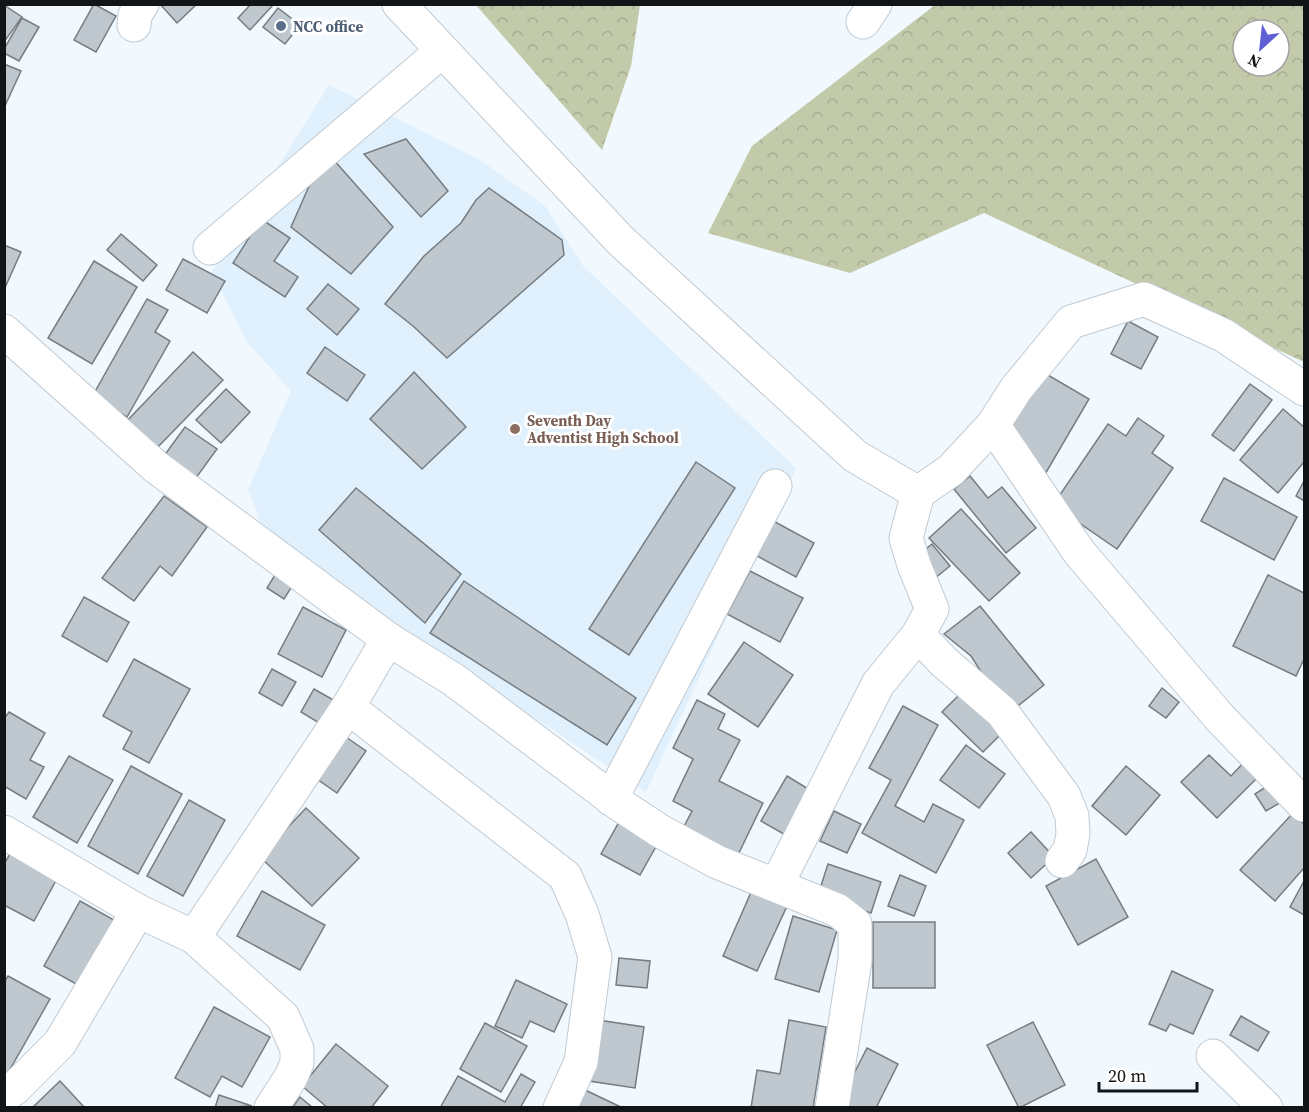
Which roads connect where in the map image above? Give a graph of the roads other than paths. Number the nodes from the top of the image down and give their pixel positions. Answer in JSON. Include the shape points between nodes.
{"nodes":[{"id":1,"x":399,"y":4,"type":"edge"},
{"id":2,"x":442,"y":51,"type":"junction"},
{"id":3,"x":210,"y":248,"type":"dead end"},
{"id":4,"x":4,"y":330,"type":"edge"},
{"id":5,"x":1305,"y":389,"type":"edge"},
{"id":6,"x":993,"y":425,"type":"junction"},
{"id":7,"x":775,"y":486,"type":"dead end"},
{"id":8,"x":918,"y":493,"type":"junction"},
{"id":9,"x":918,"y":635,"type":"junction"},
{"id":10,"x":388,"y":639,"type":"junction"},
{"id":11,"x":348,"y":707,"type":"junction"},
{"id":12,"x":611,"y":799,"type":"junction"},
{"id":13,"x":1305,"y":805,"type":"edge"},
{"id":14,"x":4,"y":832,"type":"edge"},
{"id":15,"x":1062,"y":861,"type":"dead end"},
{"id":16,"x":777,"y":884,"type":"junction"},
{"id":17,"x":138,"y":911,"type":"junction"},
{"id":18,"x":194,"y":937,"type":"junction"},
{"id":19,"x":1213,"y":1056,"type":"dead end"},
{"id":20,"x":4,"y":1095,"type":"edge"},
{"id":21,"x":271,"y":1107,"type":"edge"},
{"id":22,"x":560,"y":1107,"type":"edge"},
{"id":23,"x":831,"y":1107,"type":"edge"},
{"id":24,"x":1266,"y":1107,"type":"edge"}],
"edges":[{"from":1,"to":2,"type":"street"},
{"from":2,"to":3,"type":"street"},
{"from":2,"to":8,"type":"street","via":[[620,240],[855,456]]},
{"from":4,"to":10,"type":"street","via":[[156,467]]},
{"from":5,"to":6,"type":"street","via":[[1223,335],[1144,299],[1071,322],[1016,389]]},
{"from":6,"to":8,"type":"street","via":[[951,470]]},
{"from":6,"to":13,"type":"street","via":[[1079,552],[1220,718]]},
{"from":7,"to":12,"type":"street"},
{"from":8,"to":9,"type":"street","via":[[906,538],[932,609]]},
{"from":9,"to":15,"type":"street","via":[[1002,712],[1064,796],[1072,816],[1073,834],[1070,850]]},
{"from":9,"to":16,"type":"street","via":[[878,684]]},
{"from":10,"to":11,"type":"street"},
{"from":10,"to":12,"type":"street","via":[[454,680]]},
{"from":11,"to":18,"type":"street"},
{"from":11,"to":22,"type":"street","via":[[565,876],[595,957],[581,1062]]},
{"from":12,"to":16,"type":"street","via":[[717,862]]},
{"from":14,"to":17,"type":"street"},
{"from":16,"to":23,"type":"street","via":[[837,910],[855,924],[855,960]]},
{"from":17,"to":18,"type":"street"},
{"from":17,"to":20,"type":"street","via":[[60,1042]]},
{"from":18,"to":21,"type":"street","via":[[282,1017],[297,1050],[291,1077]]},
{"from":19,"to":24,"type":"street"}]}
